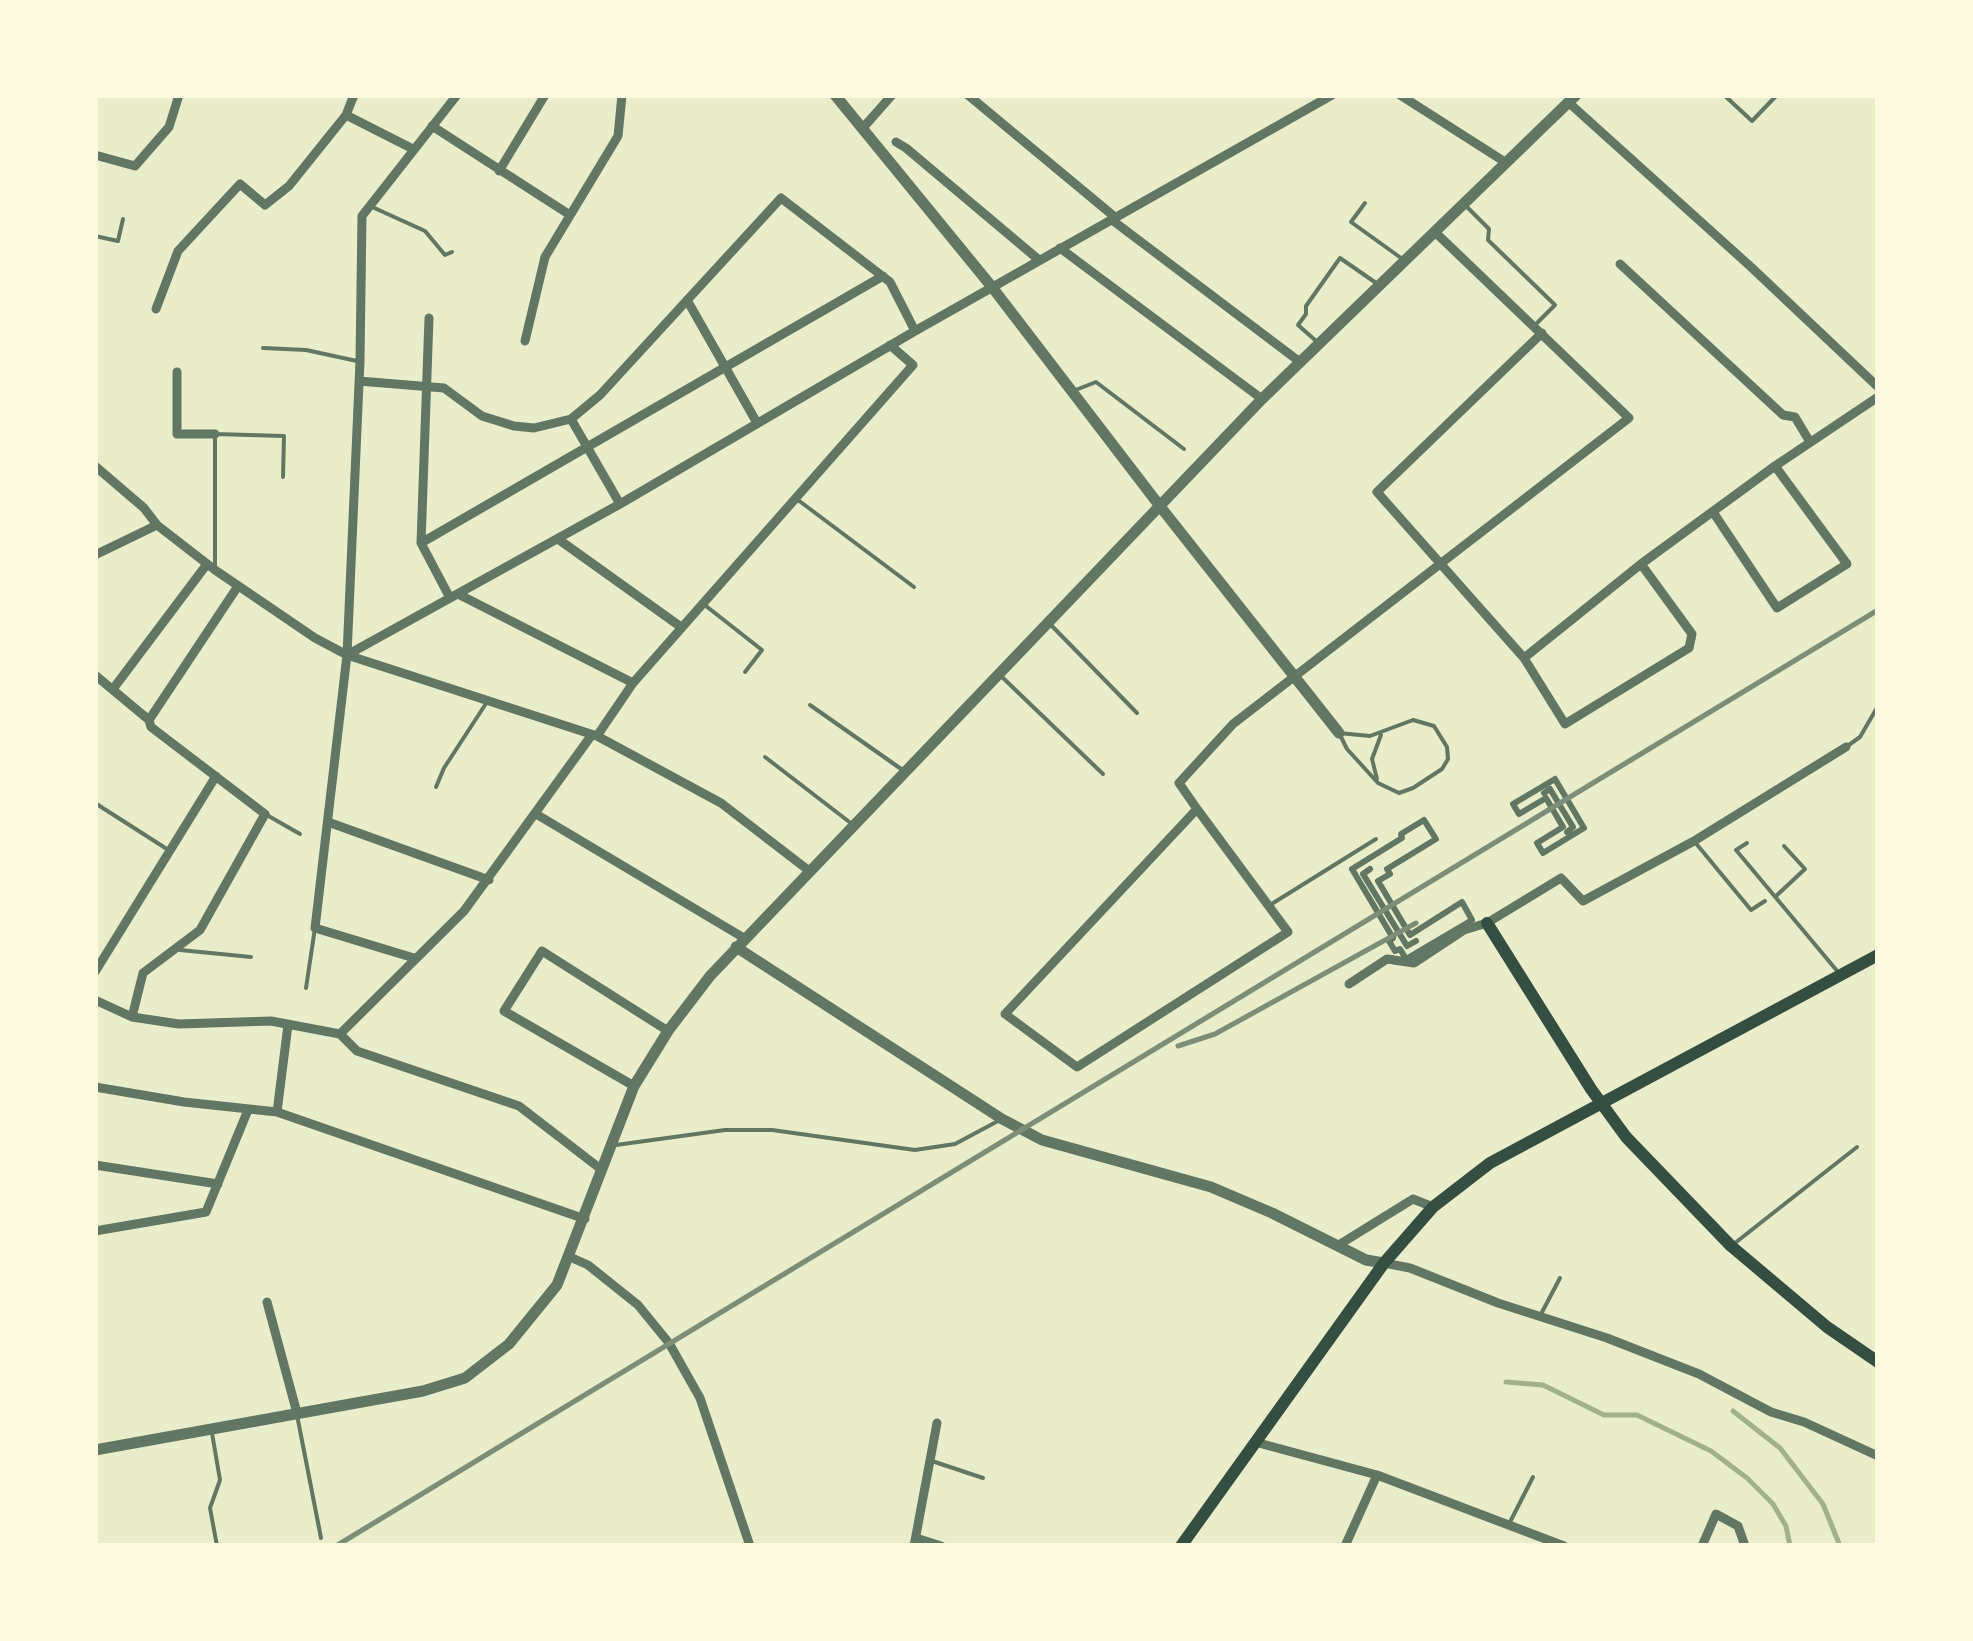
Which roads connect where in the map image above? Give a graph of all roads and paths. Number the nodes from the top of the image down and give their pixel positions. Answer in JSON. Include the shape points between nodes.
{"nodes":[{"id":1,"x":179,"y":95,"type":"edge"},
{"id":2,"x":354,"y":95,"type":"edge"},
{"id":3,"x":457,"y":95,"type":"edge"},
{"id":4,"x":545,"y":95,"type":"edge"},
{"id":5,"x":622,"y":95,"type":"edge"},
{"id":6,"x":835,"y":95,"type":"edge"},
{"id":7,"x":892,"y":95,"type":"edge"},
{"id":8,"x":968,"y":95,"type":"edge"},
{"id":9,"x":1332,"y":95,"type":"edge"},
{"id":10,"x":1400,"y":95,"type":"edge"},
{"id":11,"x":1724,"y":95,"type":"edge"},
{"id":12,"x":1777,"y":95,"type":"edge"},
{"id":13,"x":1572,"y":98,"type":"edge"},
{"id":14,"x":346,"y":115,"type":"junction"},
{"id":15,"x":432,"y":126,"type":"junction"},
{"id":16,"x":862,"y":130,"type":"junction"},
{"id":17,"x":896,"y":142,"type":"dead end"},
{"id":18,"x":413,"y":149,"type":"junction"},
{"id":19,"x":95,"y":155,"type":"edge"},
{"id":20,"x":1505,"y":162,"type":"junction"},
{"id":21,"x":499,"y":171,"type":"junction"},
{"id":22,"x":1364,"y":203,"type":"dead end"},
{"id":23,"x":1464,"y":203,"type":"junction"},
{"id":24,"x":370,"y":206,"type":"junction"},
{"id":25,"x":570,"y":216,"type":"junction"},
{"id":26,"x":123,"y":219,"type":"dead end"},
{"id":27,"x":1114,"y":219,"type":"junction"},
{"id":28,"x":1435,"y":232,"type":"junction"},
{"id":29,"x":95,"y":236,"type":"edge"},
{"id":30,"x":1060,"y":248,"type":"junction"},
{"id":31,"x":452,"y":252,"type":"dead end"},
{"id":32,"x":1039,"y":260,"type":"junction"},
{"id":33,"x":1404,"y":261,"type":"junction"},
{"id":34,"x":1620,"y":264,"type":"dead end"},
{"id":35,"x":883,"y":276,"type":"junction"},
{"id":36,"x":1379,"y":285,"type":"junction"},
{"id":37,"x":992,"y":287,"type":"junction"},
{"id":38,"x":687,"y":300,"type":"junction"},
{"id":39,"x":156,"y":309,"type":"dead end"},
{"id":40,"x":429,"y":318,"type":"dead end"},
{"id":41,"x":1538,"y":329,"type":"junction"},
{"id":42,"x":914,"y":331,"type":"junction"},
{"id":43,"x":525,"y":341,"type":"dead end"},
{"id":44,"x":890,"y":344,"type":"junction"},
{"id":45,"x":1318,"y":344,"type":"junction"},
{"id":46,"x":263,"y":348,"type":"dead end"},
{"id":47,"x":360,"y":361,"type":"junction"},
{"id":48,"x":1300,"y":362,"type":"junction"},
{"id":49,"x":726,"y":368,"type":"junction"},
{"id":50,"x":177,"y":372,"type":"dead end"},
{"id":51,"x":359,"y":381,"type":"junction"},
{"id":52,"x":427,"y":386,"type":"junction"},
{"id":53,"x":1878,"y":387,"type":"edge"},
{"id":54,"x":1072,"y":392,"type":"junction"},
{"id":55,"x":1877,"y":399,"type":"edge"},
{"id":56,"x":1262,"y":400,"type":"junction"},
{"id":57,"x":571,"y":419,"type":"junction"},
{"id":58,"x":758,"y":423,"type":"junction"},
{"id":59,"x":215,"y":434,"type":"junction"},
{"id":60,"x":1810,"y":442,"type":"junction"},
{"id":61,"x":588,"y":448,"type":"junction"},
{"id":62,"x":1184,"y":449,"type":"dead end"},
{"id":63,"x":95,"y":466,"type":"edge"},
{"id":64,"x":1775,"y":466,"type":"junction"},
{"id":65,"x":283,"y":477,"type":"dead end"},
{"id":66,"x":795,"y":498,"type":"junction"},
{"id":67,"x":620,"y":504,"type":"junction"},
{"id":68,"x":1159,"y":506,"type":"junction"},
{"id":69,"x":1714,"y":512,"type":"junction"},
{"id":70,"x":157,"y":525,"type":"junction"},
{"id":71,"x":558,"y":540,"type":"junction"},
{"id":72,"x":421,"y":543,"type":"junction"},
{"id":73,"x":95,"y":555,"type":"edge"},
{"id":74,"x":1442,"y":564,"type":"junction"},
{"id":75,"x":1642,"y":564,"type":"junction"},
{"id":76,"x":211,"y":567,"type":"junction"},
{"id":77,"x":238,"y":586,"type":"junction"},
{"id":78,"x":914,"y":587,"type":"dead end"},
{"id":79,"x":454,"y":596,"type":"junction"},
{"id":80,"x":702,"y":603,"type":"junction"},
{"id":81,"x":1048,"y":622,"type":"junction"},
{"id":82,"x":681,"y":626,"type":"junction"},
{"id":83,"x":348,"y":655,"type":"junction"},
{"id":84,"x":1524,"y":658,"type":"junction"},
{"id":85,"x":745,"y":672,"type":"dead end"},
{"id":86,"x":998,"y":673,"type":"junction"},
{"id":87,"x":95,"y":676,"type":"edge"},
{"id":88,"x":1294,"y":678,"type":"junction"},
{"id":89,"x":633,"y":683,"type":"junction"},
{"id":90,"x":113,"y":690,"type":"junction"},
{"id":91,"x":488,"y":700,"type":"junction"},
{"id":92,"x":810,"y":705,"type":"dead end"},
{"id":93,"x":1878,"y":706,"type":"edge"},
{"id":94,"x":1137,"y":712,"type":"dead end"},
{"id":95,"x":150,"y":720,"type":"junction"},
{"id":96,"x":1339,"y":732,"type":"junction"},
{"id":97,"x":1381,"y":734,"type":"junction"},
{"id":98,"x":594,"y":736,"type":"junction"},
{"id":99,"x":1846,"y":747,"type":"joint"},
{"id":100,"x":765,"y":757,"type":"dead end"},
{"id":101,"x":904,"y":771,"type":"junction"},
{"id":102,"x":1103,"y":774,"type":"dead end"},
{"id":103,"x":216,"y":776,"type":"junction"},
{"id":104,"x":1378,"y":783,"type":"junction"},
{"id":105,"x":436,"y":788,"type":"dead end"},
{"id":106,"x":1544,"y":793,"type":"dead end"},
{"id":107,"x":95,"y":802,"type":"edge"},
{"id":108,"x":1514,"y":804,"type":"joint"},
{"id":109,"x":1197,"y":810,"type":"junction"},
{"id":110,"x":265,"y":814,"type":"junction"},
{"id":111,"x":536,"y":814,"type":"junction"},
{"id":112,"x":328,"y":822,"type":"junction"},
{"id":113,"x":852,"y":824,"type":"junction"},
{"id":114,"x":1567,"y":832,"type":"dead end"},
{"id":115,"x":300,"y":834,"type":"dead end"},
{"id":116,"x":1376,"y":838,"type":"dead end"},
{"id":117,"x":1694,"y":841,"type":"junction"},
{"id":118,"x":1746,"y":843,"type":"dead end"},
{"id":119,"x":1784,"y":846,"type":"dead end"},
{"id":120,"x":170,"y":852,"type":"junction"},
{"id":121,"x":1370,"y":869,"type":"dead end"},
{"id":122,"x":808,"y":870,"type":"junction"},
{"id":123,"x":489,"y":880,"type":"junction"},
{"id":124,"x":1774,"y":898,"type":"junction"},
{"id":125,"x":1462,"y":902,"type":"joint"},
{"id":126,"x":1765,"y":902,"type":"dead end"},
{"id":127,"x":1270,"y":905,"type":"junction"},
{"id":128,"x":1487,"y":923,"type":"junction"},
{"id":129,"x":315,"y":928,"type":"junction"},
{"id":130,"x":1416,"y":941,"type":"dead end"},
{"id":131,"x":741,"y":942,"type":"junction"},
{"id":132,"x":176,"y":949,"type":"junction"},
{"id":133,"x":1878,"y":955,"type":"edge"},
{"id":134,"x":252,"y":956,"type":"dead end"},
{"id":135,"x":414,"y":958,"type":"junction"},
{"id":136,"x":95,"y":972,"type":"edge"},
{"id":137,"x":1842,"y":976,"type":"junction"},
{"id":138,"x":1349,"y":984,"type":"dead end"},
{"id":139,"x":306,"y":988,"type":"dead end"},
{"id":140,"x":95,"y":1000,"type":"edge"},
{"id":141,"x":132,"y":1017,"type":"junction"},
{"id":142,"x":288,"y":1025,"type":"junction"},
{"id":143,"x":668,"y":1031,"type":"junction"},
{"id":144,"x":340,"y":1034,"type":"junction"},
{"id":145,"x":95,"y":1086,"type":"edge"},
{"id":146,"x":634,"y":1086,"type":"junction"},
{"id":147,"x":1601,"y":1104,"type":"junction"},
{"id":148,"x":248,"y":1110,"type":"junction"},
{"id":149,"x":277,"y":1112,"type":"junction"},
{"id":150,"x":1002,"y":1118,"type":"junction"},
{"id":151,"x":612,"y":1146,"type":"junction"},
{"id":152,"x":1857,"y":1148,"type":"dead end"},
{"id":153,"x":95,"y":1165,"type":"edge"},
{"id":154,"x":602,"y":1170,"type":"junction"},
{"id":155,"x":218,"y":1184,"type":"junction"},
{"id":156,"x":1434,"y":1207,"type":"junction"},
{"id":157,"x":585,"y":1218,"type":"junction"},
{"id":158,"x":95,"y":1231,"type":"edge"},
{"id":159,"x":1337,"y":1246,"type":"junction"},
{"id":160,"x":1731,"y":1246,"type":"junction"},
{"id":161,"x":570,"y":1257,"type":"junction"},
{"id":162,"x":1384,"y":1262,"type":"junction"},
{"id":163,"x":1560,"y":1278,"type":"dead end"},
{"id":164,"x":267,"y":1302,"type":"dead end"},
{"id":165,"x":1540,"y":1316,"type":"junction"},
{"id":166,"x":1878,"y":1362,"type":"edge"},
{"id":167,"x":296,"y":1412,"type":"junction"},
{"id":168,"x":937,"y":1423,"type":"dead end"},
{"id":169,"x":211,"y":1428,"type":"junction"},
{"id":170,"x":1255,"y":1442,"type":"junction"},
{"id":171,"x":95,"y":1450,"type":"edge"},
{"id":172,"x":1878,"y":1456,"type":"edge"},
{"id":173,"x":932,"y":1461,"type":"junction"},
{"id":174,"x":1377,"y":1475,"type":"junction"},
{"id":175,"x":1533,"y":1476,"type":"dead end"},
{"id":176,"x":982,"y":1478,"type":"dead end"},
{"id":177,"x":1509,"y":1524,"type":"junction"},
{"id":178,"x":321,"y":1538,"type":"dead end"},
{"id":179,"x":915,"y":1542,"type":"edge"},
{"id":180,"x":1187,"y":1544,"type":"edge"},
{"id":181,"x":217,"y":1546,"type":"edge"},
{"id":182,"x":750,"y":1546,"type":"edge"},
{"id":183,"x":940,"y":1546,"type":"edge"},
{"id":184,"x":1345,"y":1546,"type":"edge"},
{"id":185,"x":1564,"y":1546,"type":"edge"},
{"id":186,"x":1702,"y":1546,"type":"edge"},
{"id":187,"x":1744,"y":1546,"type":"edge"}],
"edges":[{"from":1,"to":19,"type":"street","via":[[169,127],[135,166]]},
{"from":2,"to":14,"type":"street"},
{"from":3,"to":15,"type":"street"},
{"from":4,"to":21,"type":"street"},
{"from":5,"to":25,"type":"street","via":[[618,136]]},
{"from":6,"to":16,"type":"street"},
{"from":7,"to":16,"type":"street"},
{"from":8,"to":27,"type":"street"},
{"from":9,"to":27,"type":"street"},
{"from":10,"to":20,"type":"street"},
{"from":11,"to":12,"type":"lane","via":[[1752,121]]},
{"from":13,"to":20,"type":"street"},
{"from":13,"to":53,"type":"street"},
{"from":14,"to":18,"type":"street"},
{"from":14,"to":39,"type":"street","via":[[289,186],[264,205],[240,184],[178,251]]},
{"from":15,"to":18,"type":"street"},
{"from":15,"to":21,"type":"street"},
{"from":16,"to":37,"type":"street"},
{"from":17,"to":32,"type":"street"},
{"from":18,"to":24,"type":"street"},
{"from":20,"to":23,"type":"street"},
{"from":21,"to":25,"type":"street"},
{"from":22,"to":33,"type":"lane","via":[[1351,222]]},
{"from":23,"to":28,"type":"street"},
{"from":23,"to":41,"type":"lane","via":[[1489,229],[1488,240],[1555,305]]},
{"from":24,"to":31,"type":"lane","via":[[425,231],[445,255]]},
{"from":24,"to":47,"type":"street","via":[[362,216]]},
{"from":25,"to":43,"type":"street","via":[[545,257]]},
{"from":26,"to":29,"type":"lane","via":[[118,241]]},
{"from":27,"to":30,"type":"street"},
{"from":27,"to":48,"type":"street"},
{"from":28,"to":33,"type":"street"},
{"from":28,"to":41,"type":"street"},
{"from":30,"to":32,"type":"street"},
{"from":30,"to":56,"type":"street"},
{"from":32,"to":37,"type":"street"},
{"from":33,"to":36,"type":"street"},
{"from":34,"to":60,"type":"street","via":[[1783,415],[1795,418]]},
{"from":35,"to":38,"type":"street","via":[[781,198]]},
{"from":35,"to":42,"type":"street"},
{"from":35,"to":49,"type":"street"},
{"from":36,"to":45,"type":"street"},
{"from":36,"to":45,"type":"lane","via":[[1340,258],[1298,325]]},
{"from":37,"to":42,"type":"street"},
{"from":37,"to":54,"type":"street"},
{"from":38,"to":49,"type":"street"},
{"from":38,"to":57,"type":"street"},
{"from":40,"to":52,"type":"street"},
{"from":41,"to":74,"type":"street","via":[[1376,492]]},
{"from":41,"to":74,"type":"street","via":[[1629,418]]},
{"from":42,"to":44,"type":"street"},
{"from":44,"to":58,"type":"street"},
{"from":44,"to":66,"type":"street","via":[[913,365]]},
{"from":45,"to":48,"type":"street"},
{"from":46,"to":47,"type":"lane"},
{"from":47,"to":51,"type":"street"},
{"from":48,"to":56,"type":"street"},
{"from":49,"to":58,"type":"street"},
{"from":49,"to":61,"type":"street"},
{"from":50,"to":59,"type":"street","via":[[177,434]]},
{"from":51,"to":52,"type":"street"},
{"from":51,"to":83,"type":"street"},
{"from":52,"to":57,"type":"street","via":[[444,388],[482,416],[514,426]]},
{"from":52,"to":72,"type":"street"},
{"from":54,"to":62,"type":"lane","via":[[1096,382]]},
{"from":54,"to":68,"type":"street"},
{"from":55,"to":60,"type":"street"},
{"from":56,"to":68,"type":"street"},
{"from":57,"to":61,"type":"street"},
{"from":58,"to":67,"type":"street"},
{"from":59,"to":65,"type":"lane","via":[[284,436]]},
{"from":59,"to":76,"type":"lane"},
{"from":60,"to":64,"type":"street"},
{"from":61,"to":67,"type":"street"},
{"from":61,"to":72,"type":"street"},
{"from":63,"to":70,"type":"street"},
{"from":64,"to":69,"type":"street"},
{"from":64,"to":69,"type":"street","via":[[1847,564],[1777,608]]},
{"from":66,"to":78,"type":"lane"},
{"from":66,"to":80,"type":"street"},
{"from":67,"to":71,"type":"street"},
{"from":68,"to":81,"type":"street"},
{"from":68,"to":88,"type":"street"},
{"from":69,"to":75,"type":"street"},
{"from":70,"to":73,"type":"street"},
{"from":70,"to":76,"type":"street"},
{"from":71,"to":79,"type":"street"},
{"from":71,"to":82,"type":"street"},
{"from":72,"to":79,"type":"street"},
{"from":74,"to":84,"type":"street"},
{"from":74,"to":88,"type":"street"},
{"from":75,"to":84,"type":"street"},
{"from":75,"to":84,"type":"street","via":[[1692,634],[1688,648],[1565,724]]},
{"from":76,"to":77,"type":"street"},
{"from":76,"to":90,"type":"street"},
{"from":77,"to":83,"type":"street"},
{"from":77,"to":95,"type":"street"},
{"from":79,"to":83,"type":"street"},
{"from":79,"to":89,"type":"street"},
{"from":80,"to":82,"type":"street"},
{"from":80,"to":85,"type":"lane","via":[[762,650]]},
{"from":81,"to":86,"type":"street"},
{"from":81,"to":94,"type":"lane"},
{"from":82,"to":89,"type":"street"},
{"from":83,"to":91,"type":"street"},
{"from":83,"to":112,"type":"street"},
{"from":86,"to":101,"type":"street"},
{"from":86,"to":102,"type":"lane"},
{"from":87,"to":90,"type":"street"},
{"from":88,"to":96,"type":"street"},
{"from":88,"to":109,"type":"street","via":[[1233,724],[1180,783]]},
{"from":89,"to":98,"type":"street"},
{"from":90,"to":95,"type":"street"},
{"from":91,"to":98,"type":"street"},
{"from":91,"to":105,"type":"lane"},
{"from":92,"to":101,"type":"lane"},
{"from":93,"to":99,"type":"lane"},
{"from":95,"to":103,"type":"street"},
{"from":96,"to":97,"type":"lane"},
{"from":96,"to":104,"type":"lane"},
{"from":97,"to":104,"type":"lane","via":[[1372,758]]},
{"from":97,"to":104,"type":"lane","via":[[1425,721],[1441,737],[1448,759],[1413,788],[1398,792]]},
{"from":98,"to":111,"type":"street"},
{"from":98,"to":122,"type":"street","via":[[721,803]]},
{"from":99,"to":117,"type":"street"},
{"from":100,"to":113,"type":"lane"},
{"from":101,"to":113,"type":"street"},
{"from":103,"to":110,"type":"street"},
{"from":103,"to":120,"type":"street"},
{"from":106,"to":114,"type":"street","via":[[1550,789],[1573,828]]},
{"from":107,"to":120,"type":"lane"},
{"from":108,"to":108,"type":"street","via":[[1555,779],[1584,828],[1543,853],[1536,843],[1563,827],[1546,798],[1519,814]]},
{"from":109,"to":127,"type":"street"},
{"from":109,"to":127,"type":"street","via":[[1004,1014],[1078,1067],[1288,932]]},
{"from":110,"to":115,"type":"lane"},
{"from":110,"to":132,"type":"street","via":[[200,930]]},
{"from":111,"to":123,"type":"street"},
{"from":111,"to":131,"type":"street"},
{"from":112,"to":123,"type":"street"},
{"from":112,"to":129,"type":"street"},
{"from":113,"to":122,"type":"street"},
{"from":116,"to":127,"type":"lane"},
{"from":117,"to":126,"type":"lane","via":[[1751,910]]},
{"from":117,"to":128,"type":"street","via":[[1584,901],[1561,878]]},
{"from":118,"to":124,"type":"lane","via":[[1736,850]]},
{"from":119,"to":124,"type":"lane","via":[[1805,870]]},
{"from":120,"to":136,"type":"street"},
{"from":121,"to":130,"type":"street","via":[[1364,874],[1407,946]]},
{"from":122,"to":131,"type":"street"},
{"from":123,"to":135,"type":"street"},
{"from":124,"to":137,"type":"lane"},
{"from":125,"to":125,"type":"street","via":[[1472,920],[1406,959],[1395,951],[1352,869],[1424,820],[1436,840],[1378,881],[1410,935]]},
{"from":128,"to":138,"type":"street","via":[[1414,963],[1387,959]]},
{"from":128,"to":147,"type":"main road"},
{"from":129,"to":135,"type":"street"},
{"from":129,"to":139,"type":"lane"},
{"from":131,"to":143,"type":"street"},
{"from":131,"to":150,"type":"street"},
{"from":132,"to":134,"type":"lane"},
{"from":132,"to":141,"type":"street","via":[[143,973]]},
{"from":133,"to":137,"type":"main road"},
{"from":135,"to":144,"type":"street"},
{"from":137,"to":147,"type":"main road"},
{"from":140,"to":141,"type":"street"},
{"from":141,"to":142,"type":"street"},
{"from":142,"to":144,"type":"street"},
{"from":142,"to":149,"type":"street"},
{"from":143,"to":146,"type":"street"},
{"from":143,"to":146,"type":"street","via":[[542,951],[504,1010]]},
{"from":144,"to":154,"type":"street","via":[[357,1052],[519,1106]]},
{"from":145,"to":148,"type":"street"},
{"from":146,"to":151,"type":"street"},
{"from":147,"to":156,"type":"main road","via":[[1490,1164]]},
{"from":147,"to":160,"type":"main road"},
{"from":148,"to":149,"type":"street"},
{"from":148,"to":155,"type":"street"},
{"from":149,"to":157,"type":"street"},
{"from":150,"to":151,"type":"lane","via":[[955,1144],[915,1150],[772,1130]]},
{"from":150,"to":159,"type":"street","via":[[1042,1140],[1228,1194]]},
{"from":151,"to":154,"type":"street"},
{"from":152,"to":160,"type":"lane"},
{"from":153,"to":155,"type":"street"},
{"from":154,"to":157,"type":"street"},
{"from":155,"to":158,"type":"street","via":[[206,1212]]},
{"from":156,"to":159,"type":"street","via":[[1413,1198]]},
{"from":156,"to":162,"type":"main road"},
{"from":157,"to":161,"type":"street"},
{"from":159,"to":162,"type":"street"},
{"from":160,"to":166,"type":"main road"},
{"from":161,"to":167,"type":"street","via":[[526,1327],[465,1378]]},
{"from":161,"to":182,"type":"street","via":[[624,1293],[668,1343],[700,1398]]},
{"from":162,"to":165,"type":"street"},
{"from":162,"to":170,"type":"main road"},
{"from":163,"to":165,"type":"lane"},
{"from":164,"to":167,"type":"street"},
{"from":165,"to":172,"type":"street","via":[[1699,1374]]},
{"from":167,"to":169,"type":"street"},
{"from":167,"to":178,"type":"lane"},
{"from":168,"to":173,"type":"street"},
{"from":169,"to":171,"type":"street"},
{"from":169,"to":181,"type":"lane","via":[[220,1480],[210,1508]]},
{"from":170,"to":174,"type":"street"},
{"from":170,"to":180,"type":"main road"},
{"from":173,"to":176,"type":"lane"},
{"from":173,"to":179,"type":"street"},
{"from":174,"to":177,"type":"street"},
{"from":174,"to":184,"type":"street"},
{"from":175,"to":177,"type":"lane"},
{"from":177,"to":185,"type":"street"},
{"from":179,"to":183,"type":"street"},
{"from":186,"to":187,"type":"street","via":[[1716,1514],[1738,1526]]}]}
